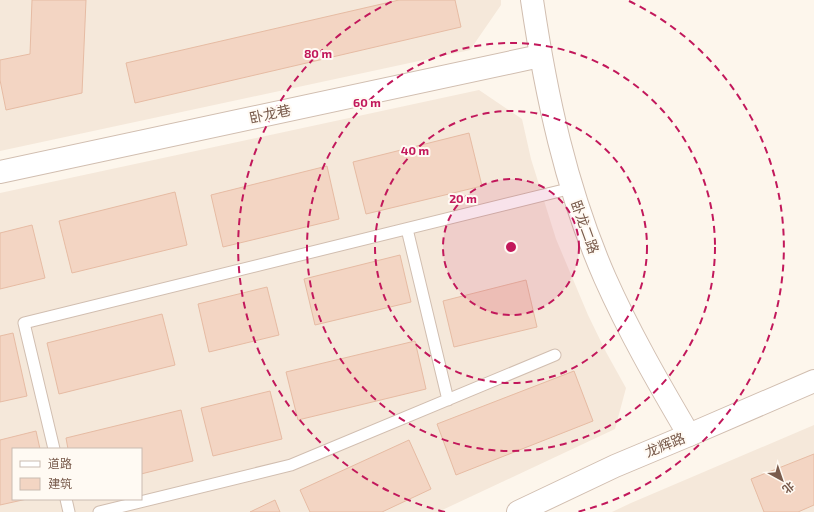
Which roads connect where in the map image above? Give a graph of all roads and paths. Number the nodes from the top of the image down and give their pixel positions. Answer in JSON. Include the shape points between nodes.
{"nodes":[{"id":1,"x":532,"y":0,"type":"edge"},
{"id":2,"x":540,"y":56,"type":"junction"},
{"id":3,"x":0,"y":172,"type":"edge"},
{"id":4,"x":572,"y":188,"type":"junction"},
{"id":5,"x":407,"y":229,"type":"junction"},
{"id":6,"x":555,"y":355,"type":"dead end"},
{"id":7,"x":814,"y":382,"type":"edge"},
{"id":8,"x":448,"y":400,"type":"junction"},
{"id":9,"x":689,"y":436,"type":"junction"},
{"id":10,"x":54,"y":448,"type":"edge"},
{"id":11,"x":66,"y":500,"type":"edge"},
{"id":12,"x":69,"y":512,"type":"edge"},
{"id":13,"x":99,"y":512,"type":"edge"},
{"id":14,"x":518,"y":512,"type":"edge"}],
"edges":[{"from":1,"to":2,"type":"street","name":"卧龙二路"},
{"from":2,"to":3,"type":"street","name":"卧龙巷"},
{"from":2,"to":4,"type":"street","name":"卧龙二路","via":[[548,101]]},
{"from":4,"to":5,"type":"lane"},
{"from":4,"to":9,"type":"street","name":"卧龙二路","via":[[604,276],[645,359]]},
{"from":5,"to":8,"type":"lane"},
{"from":5,"to":10,"type":"lane","via":[[24,323]]},
{"from":6,"to":8,"type":"lane"},
{"from":7,"to":9,"type":"street","name":"龙辉路"},
{"from":8,"to":13,"type":"lane","via":[[291,465]]},
{"from":9,"to":14,"type":"street","name":"龙辉路","via":[[615,466]]},
{"from":11,"to":12,"type":"lane"}]}
